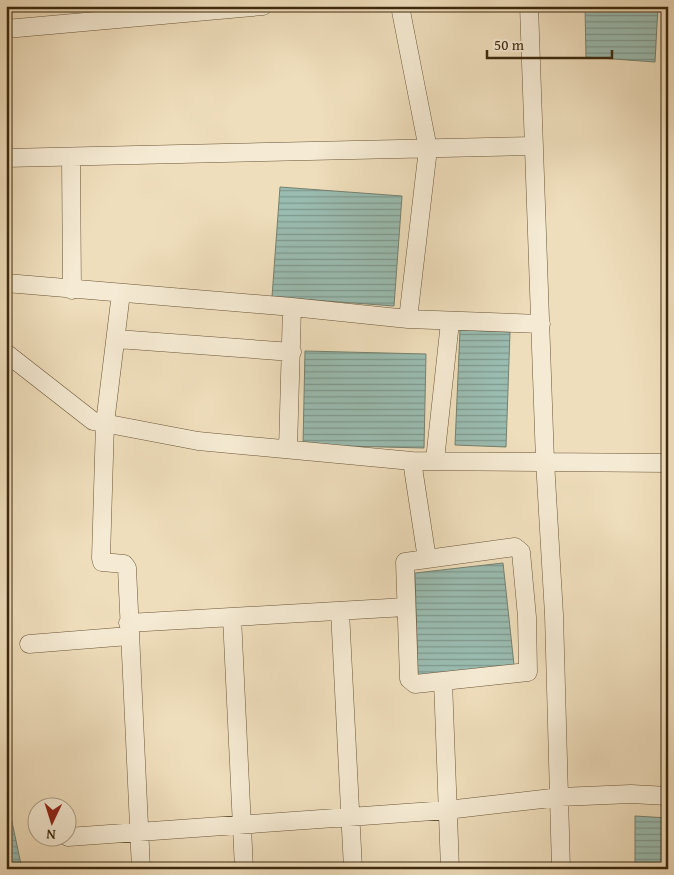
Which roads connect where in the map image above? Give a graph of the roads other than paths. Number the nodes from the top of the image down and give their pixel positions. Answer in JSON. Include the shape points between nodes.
{"nodes":[{"id":1,"x":263,"y":6,"type":"edge"},
{"id":2,"x":400,"y":6,"type":"edge"},
{"id":3,"x":529,"y":6,"type":"edge"},
{"id":4,"x":6,"y":29,"type":"edge"},
{"id":5,"x":534,"y":146,"type":"junction"},
{"id":6,"x":428,"y":149,"type":"junction"},
{"id":7,"x":71,"y":157,"type":"junction"},
{"id":8,"x":6,"y":158,"type":"edge"},
{"id":9,"x":6,"y":283,"type":"edge"},
{"id":10,"x":72,"y":290,"type":"junction"},
{"id":11,"x":121,"y":294,"type":"junction"},
{"id":12,"x":292,"y":307,"type":"junction"},
{"id":13,"x":408,"y":319,"type":"junction"},
{"id":14,"x":450,"y":322,"type":"junction"},
{"id":15,"x":541,"y":324,"type":"junction"},
{"id":16,"x":117,"y":339,"type":"junction"},
{"id":17,"x":292,"y":352,"type":"junction"},
{"id":18,"x":6,"y":354,"type":"edge"},
{"id":19,"x":105,"y":424,"type":"junction"},
{"id":20,"x":288,"y":449,"type":"junction"},
{"id":21,"x":412,"y":460,"type":"junction"},
{"id":22,"x":435,"y":460,"type":"junction"},
{"id":23,"x":545,"y":461,"type":"junction"},
{"id":24,"x":668,"y":463,"type":"edge"},
{"id":25,"x":427,"y":559,"type":"junction"},
{"id":26,"x":406,"y":607,"type":"junction"},
{"id":27,"x":340,"y":611,"type":"junction"},
{"id":28,"x":554,"y":615,"type":"junction"},
{"id":29,"x":232,"y":617,"type":"junction"},
{"id":30,"x":527,"y":617,"type":"junction"},
{"id":31,"x":128,"y":629,"type":"junction"},
{"id":32,"x":29,"y":644,"type":"dead end"},
{"id":33,"x":443,"y":681,"type":"junction"},
{"id":34,"x":668,"y":796,"type":"edge"},
{"id":35,"x":560,"y":797,"type":"junction"},
{"id":36,"x":447,"y":810,"type":"junction"},
{"id":37,"x":351,"y":817,"type":"junction"},
{"id":38,"x":242,"y":825,"type":"junction"},
{"id":39,"x":138,"y":832,"type":"junction"},
{"id":40,"x":78,"y":836,"type":"edge"},
{"id":41,"x":141,"y":869,"type":"edge"},
{"id":42,"x":244,"y":869,"type":"edge"},
{"id":43,"x":352,"y":869,"type":"edge"},
{"id":44,"x":450,"y":869,"type":"edge"},
{"id":45,"x":561,"y":869,"type":"edge"}],
"edges":[{"from":1,"to":4,"type":"street"},
{"from":2,"to":6,"type":"street"},
{"from":3,"to":5,"type":"street"},
{"from":5,"to":6,"type":"street"},
{"from":5,"to":15,"type":"street"},
{"from":6,"to":7,"type":"street"},
{"from":6,"to":13,"type":"street"},
{"from":7,"to":8,"type":"street"},
{"from":7,"to":10,"type":"street"},
{"from":9,"to":10,"type":"street"},
{"from":10,"to":11,"type":"street"},
{"from":11,"to":12,"type":"street"},
{"from":11,"to":16,"type":"street"},
{"from":12,"to":13,"type":"street"},
{"from":12,"to":17,"type":"street"},
{"from":13,"to":14,"type":"street"},
{"from":14,"to":15,"type":"street"},
{"from":14,"to":22,"type":"street"},
{"from":15,"to":23,"type":"street"},
{"from":16,"to":17,"type":"street"},
{"from":16,"to":19,"type":"street"},
{"from":17,"to":20,"type":"street"},
{"from":18,"to":19,"type":"street","via":[[92,421]]},
{"from":19,"to":20,"type":"street","via":[[198,441]]},
{"from":19,"to":31,"type":"street","via":[[101,558],[105,563],[126,566]]},
{"from":20,"to":21,"type":"street"},
{"from":21,"to":22,"type":"street"},
{"from":21,"to":25,"type":"street"},
{"from":22,"to":23,"type":"street"},
{"from":23,"to":24,"type":"street"},
{"from":23,"to":28,"type":"street"},
{"from":25,"to":26,"type":"street","via":[[405,562]]},
{"from":25,"to":30,"type":"street","via":[[519,548]]},
{"from":26,"to":27,"type":"street"},
{"from":26,"to":33,"type":"street","via":[[409,679],[415,684]]},
{"from":27,"to":29,"type":"street"},
{"from":27,"to":37,"type":"street"},
{"from":28,"to":30,"type":"street"},
{"from":28,"to":35,"type":"street"},
{"from":29,"to":31,"type":"street"},
{"from":29,"to":38,"type":"street"},
{"from":30,"to":33,"type":"street","via":[[528,672]]},
{"from":31,"to":32,"type":"street"},
{"from":31,"to":39,"type":"street"},
{"from":33,"to":36,"type":"street"},
{"from":34,"to":35,"type":"street"},
{"from":35,"to":36,"type":"street"},
{"from":35,"to":45,"type":"street"},
{"from":36,"to":37,"type":"street"},
{"from":36,"to":44,"type":"street"},
{"from":37,"to":38,"type":"street"},
{"from":37,"to":43,"type":"street"},
{"from":38,"to":39,"type":"street"},
{"from":38,"to":42,"type":"street"},
{"from":39,"to":40,"type":"street"},
{"from":39,"to":41,"type":"street"}]}
